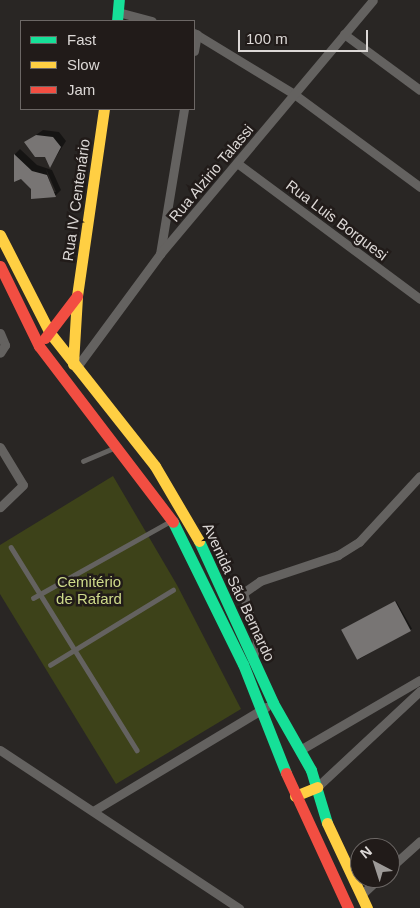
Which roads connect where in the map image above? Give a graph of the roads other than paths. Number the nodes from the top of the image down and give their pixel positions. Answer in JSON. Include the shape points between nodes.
{"nodes":[{"id":1,"x":373,"y":0,"type":"edge"},
{"id":2,"x":118,"y":11,"type":"edge"},
{"id":3,"x":149,"y":20,"type":"edge"},
{"id":4,"x":195,"y":34,"type":"edge"},
{"id":5,"x":344,"y":34,"type":"junction"},
{"id":6,"x":420,"y":90,"type":"edge"},
{"id":7,"x":294,"y":94,"type":"junction"},
{"id":8,"x":104,"y":110,"type":"edge"},
{"id":9,"x":184,"y":110,"type":"edge"},
{"id":10,"x":237,"y":163,"type":"junction"},
{"id":11,"x":420,"y":188,"type":"edge"},
{"id":12,"x":0,"y":235,"type":"edge"},
{"id":13,"x":160,"y":254,"type":"junction"},
{"id":14,"x":0,"y":266,"type":"edge"},
{"id":15,"x":77,"y":296,"type":"junction"},
{"id":16,"x":420,"y":299,"type":"edge"},
{"id":17,"x":0,"y":333,"type":"edge"},
{"id":18,"x":50,"y":333,"type":"junction"},
{"id":19,"x":39,"y":346,"type":"junction"},
{"id":20,"x":0,"y":353,"type":"edge"},
{"id":21,"x":74,"y":366,"type":"junction"},
{"id":22,"x":134,"y":437,"type":"junction"},
{"id":23,"x":0,"y":447,"type":"edge"},
{"id":24,"x":116,"y":447,"type":"junction"},
{"id":25,"x":82,"y":461,"type":"dead end"},
{"id":26,"x":420,"y":476,"type":"edge"},
{"id":27,"x":0,"y":507,"type":"edge"},
{"id":28,"x":172,"y":520,"type":"junction"},
{"id":29,"x":11,"y":547,"type":"dead end"},
{"id":30,"x":213,"y":564,"type":"junction"},
{"id":31,"x":200,"y":571,"type":"junction"},
{"id":32,"x":173,"y":590,"type":"dead end"},
{"id":33,"x":40,"y":594,"type":"junction"},
{"id":34,"x":33,"y":598,"type":"dead end"},
{"id":35,"x":75,"y":650,"type":"junction"},
{"id":36,"x":253,"y":657,"type":"junction"},
{"id":37,"x":50,"y":665,"type":"dead end"},
{"id":38,"x":420,"y":680,"type":"edge"},
{"id":39,"x":420,"y":691,"type":"edge"},
{"id":40,"x":273,"y":703,"type":"junction"},
{"id":41,"x":262,"y":709,"type":"junction"},
{"id":42,"x":0,"y":750,"type":"edge"},
{"id":43,"x":137,"y":750,"type":"dead end"},
{"id":44,"x":300,"y":750,"type":"junction"},
{"id":45,"x":283,"y":766,"type":"junction"},
{"id":46,"x":317,"y":786,"type":"junction"},
{"id":47,"x":294,"y":796,"type":"junction"},
{"id":48,"x":93,"y":811,"type":"junction"},
{"id":49,"x":420,"y":841,"type":"edge"},
{"id":50,"x":400,"y":859,"type":"edge"},
{"id":51,"x":368,"y":888,"type":"edge"},
{"id":52,"x":361,"y":895,"type":"junction"},
{"id":53,"x":239,"y":908,"type":"edge"},
{"id":54,"x":348,"y":908,"type":"edge"},
{"id":55,"x":367,"y":908,"type":"edge"}],
"edges":[{"from":1,"to":5,"type":"street","name":"Rua Alzirio Talassi"},
{"from":2,"to":3,"type":"street"},
{"from":4,"to":7,"type":"street"},
{"from":5,"to":6,"type":"street"},
{"from":5,"to":7,"type":"street","name":"Rua Alzirio Talassi"},
{"from":7,"to":10,"type":"street","name":"Rua Alzirio Talassi"},
{"from":7,"to":11,"type":"street"},
{"from":8,"to":15,"type":"main road","name":"Rua IV Centenário"},
{"from":9,"to":13,"type":"street"},
{"from":10,"to":13,"type":"street","name":"Rua Alzirio Talassi"},
{"from":10,"to":16,"type":"street","name":"Rua Luis Borguesi"},
{"from":12,"to":18,"type":"main road","name":"Avenida São Bernardo"},
{"from":13,"to":21,"type":"street","name":"Rua Alzirio Talassi"},
{"from":14,"to":19,"type":"main road","name":"Avenida São Bernardo"},
{"from":15,"to":18,"type":"main road","name":"Rua IV Centenário"},
{"from":15,"to":21,"type":"main road","name":"Rua IV Centenário"},
{"from":17,"to":20,"type":"street","via":[[5,345]]},
{"from":18,"to":19,"type":"main road","name":"Rua IV Centenário"},
{"from":18,"to":21,"type":"main road","name":"Avenida São Bernardo"},
{"from":19,"to":24,"type":"main road","name":"Avenida São Bernardo"},
{"from":21,"to":22,"type":"main road","name":"Avenida São Bernardo"},
{"from":22,"to":24,"type":"main road"},
{"from":22,"to":30,"type":"main road","name":"Avenida São Bernardo"},
{"from":23,"to":27,"type":"street","via":[[23,485]]},
{"from":24,"to":25,"type":"lane"},
{"from":24,"to":28,"type":"main road","name":"Avenida São Bernardo"},
{"from":26,"to":36,"type":"street","via":[[359,542],[338,555],[260,581],[243,593],[257,641]]},
{"from":28,"to":31,"type":"main road","name":"Avenida São Bernardo"},
{"from":28,"to":33,"type":"lane"},
{"from":29,"to":33,"type":"lane"},
{"from":30,"to":31,"type":"main road"},
{"from":30,"to":36,"type":"main road","name":"Avenida São Bernardo"},
{"from":31,"to":41,"type":"main road","name":"Avenida São Bernardo"},
{"from":32,"to":35,"type":"lane"},
{"from":33,"to":34,"type":"lane"},
{"from":33,"to":35,"type":"lane"},
{"from":35,"to":37,"type":"lane"},
{"from":35,"to":43,"type":"lane"},
{"from":36,"to":40,"type":"main road","name":"Avenida São Bernardo"},
{"from":38,"to":44,"type":"street"},
{"from":39,"to":46,"type":"street"},
{"from":40,"to":41,"type":"street"},
{"from":40,"to":44,"type":"main road","name":"Avenida São Bernardo"},
{"from":41,"to":45,"type":"main road","name":"Avenida São Bernardo"},
{"from":41,"to":48,"type":"street"},
{"from":42,"to":48,"type":"street"},
{"from":44,"to":45,"type":"main road"},
{"from":44,"to":46,"type":"main road","name":"Avenida São Bernardo"},
{"from":45,"to":47,"type":"main road","name":"Avenida São Bernardo"},
{"from":46,"to":47,"type":"main road"},
{"from":46,"to":52,"type":"main road","name":"Avenida São Bernardo","via":[[327,822]]},
{"from":47,"to":54,"type":"main road","name":"Avenida São Bernardo"},
{"from":48,"to":53,"type":"street"},
{"from":49,"to":50,"type":"street"},
{"from":51,"to":52,"type":"street"},
{"from":52,"to":55,"type":"main road","name":"Avenida São Bernardo"}]}
